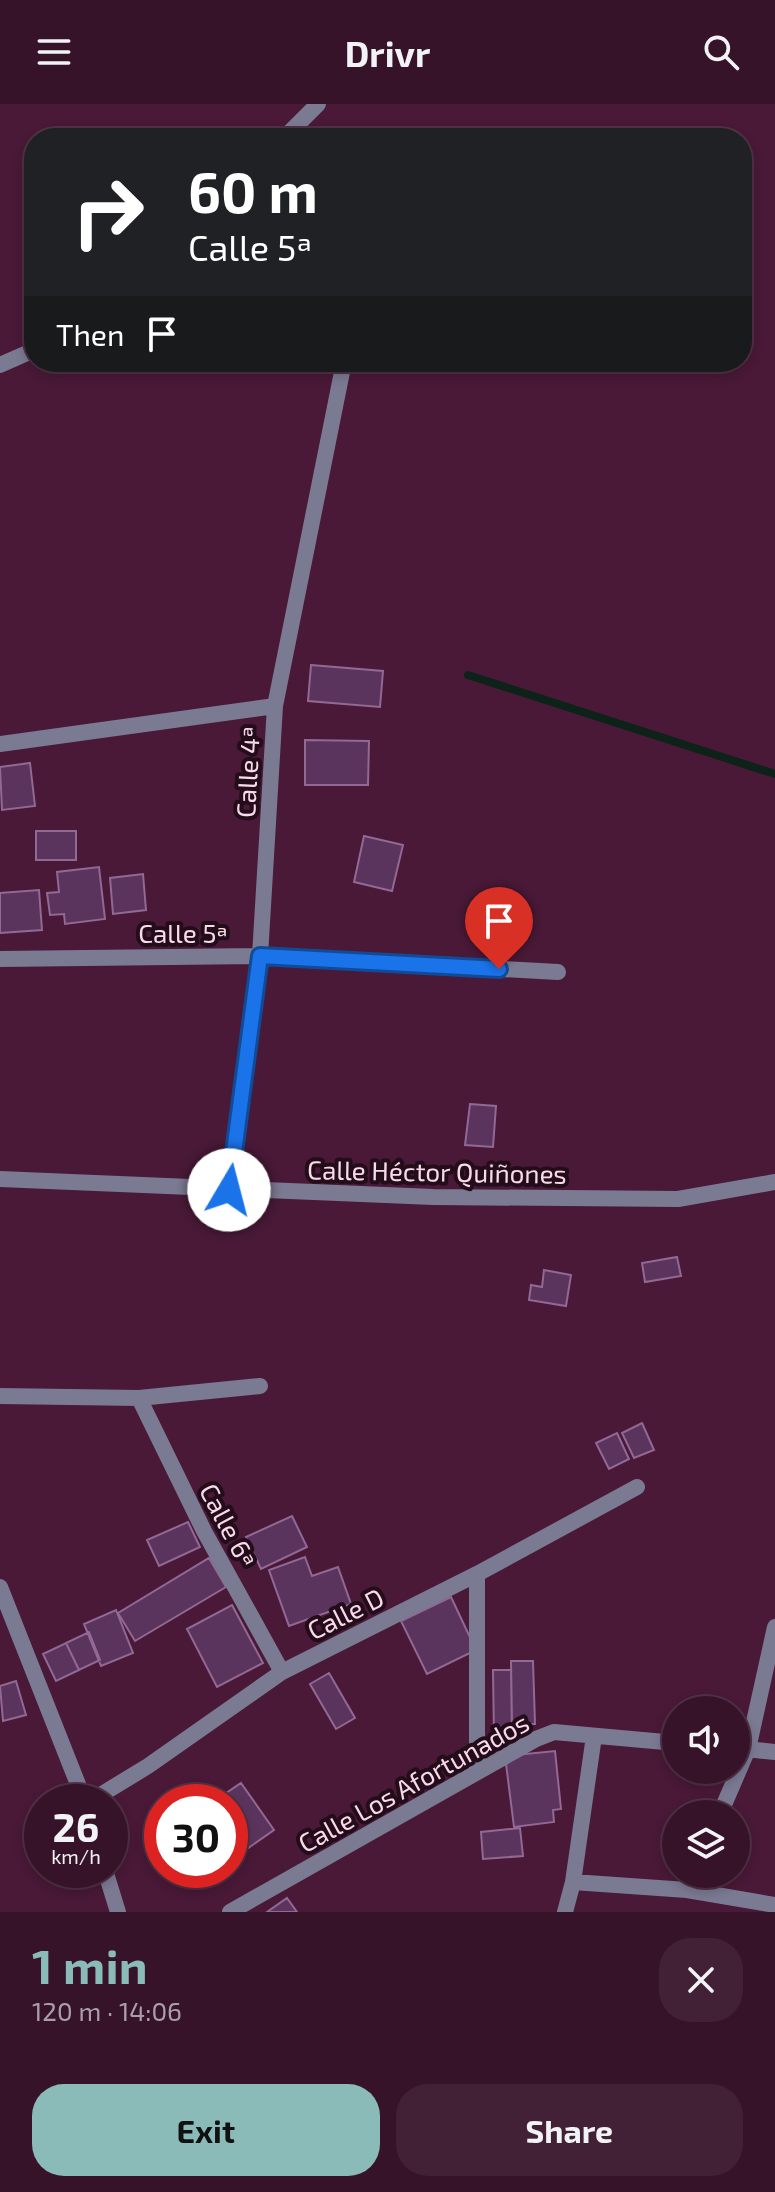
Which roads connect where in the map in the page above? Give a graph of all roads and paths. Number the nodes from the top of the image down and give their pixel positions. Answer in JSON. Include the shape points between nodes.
{"nodes":[{"id":1,"x":318,"y":104,"type":"edge"},
{"id":2,"x":294,"y":128,"type":"edge"},
{"id":3,"x":24,"y":354,"type":"edge"},
{"id":4,"x":0,"y":365,"type":"edge"},
{"id":5,"x":342,"y":372,"type":"edge"},
{"id":6,"x":275,"y":706,"type":"junction"},
{"id":7,"x":0,"y":744,"type":"edge"},
{"id":8,"x":260,"y":956,"type":"junction"},
{"id":9,"x":0,"y":959,"type":"edge"},
{"id":10,"x":558,"y":972,"type":"dead end"},
{"id":11,"x":0,"y":1179,"type":"edge"},
{"id":12,"x":775,"y":1182,"type":"edge"},
{"id":13,"x":229,"y":1190,"type":"junction"},
{"id":14,"x":260,"y":1386,"type":"dead end"},
{"id":15,"x":0,"y":1396,"type":"edge"},
{"id":16,"x":139,"y":1398,"type":"junction"},
{"id":17,"x":637,"y":1487,"type":"dead end"},
{"id":18,"x":477,"y":1574,"type":"junction"},
{"id":19,"x":0,"y":1587,"type":"edge"},
{"id":20,"x":775,"y":1627,"type":"edge"},
{"id":21,"x":282,"y":1672,"type":"junction"},
{"id":22,"x":768,"y":1690,"type":"edge"},
{"id":23,"x":750,"y":1731,"type":"edge"},
{"id":24,"x":594,"y":1736,"type":"junction"},
{"id":25,"x":662,"y":1742,"type":"edge"},
{"id":26,"x":750,"y":1750,"type":"edge"},
{"id":27,"x":775,"y":1752,"type":"edge"},
{"id":28,"x":477,"y":1769,"type":"junction"},
{"id":29,"x":80,"y":1784,"type":"edge"},
{"id":30,"x":118,"y":1784,"type":"edge"},
{"id":31,"x":573,"y":1882,"type":"junction"},
{"id":32,"x":662,"y":1882,"type":"edge"},
{"id":33,"x":111,"y":1888,"type":"edge"},
{"id":34,"x":713,"y":1888,"type":"edge"},
{"id":35,"x":775,"y":1905,"type":"edge"},
{"id":36,"x":118,"y":1912,"type":"edge"},
{"id":37,"x":230,"y":1912,"type":"edge"},
{"id":38,"x":565,"y":1912,"type":"edge"}],
"edges":[{"from":1,"to":2,"type":"street"},
{"from":3,"to":4,"type":"street"},
{"from":5,"to":6,"type":"street","name":"Calle 4ª"},
{"from":6,"to":7,"type":"street"},
{"from":6,"to":8,"type":"street","name":"Calle 4ª"},
{"from":8,"to":9,"type":"street","name":"Calle 5ª"},
{"from":8,"to":10,"type":"street","name":"Calle 5ª"},
{"from":8,"to":13,"type":"street","name":"Calle 4ª"},
{"from":11,"to":13,"type":"street","name":"Calle Héctor Quiñones"},
{"from":12,"to":13,"type":"street","name":"Calle Héctor Quiñones","via":[[678,1199]]},
{"from":14,"to":16,"type":"street"},
{"from":15,"to":16,"type":"street"},
{"from":16,"to":21,"type":"street","name":"Calle 6ª"},
{"from":17,"to":18,"type":"street","name":"Calle D"},
{"from":18,"to":21,"type":"street","name":"Calle D"},
{"from":18,"to":28,"type":"street"},
{"from":19,"to":29,"type":"street"},
{"from":20,"to":22,"type":"street"},
{"from":21,"to":30,"type":"street","name":"Calle D"},
{"from":22,"to":23,"type":"street"},
{"from":24,"to":25,"type":"street","name":"Calle Los Afortunados"},
{"from":24,"to":28,"type":"street","name":"Calle Los Afortunados","via":[[554,1732]]},
{"from":24,"to":31,"type":"street"},
{"from":26,"to":27,"type":"street"},
{"from":28,"to":37,"type":"street","name":"Calle Los Afortunados"},
{"from":31,"to":32,"type":"street"},
{"from":31,"to":38,"type":"street"},
{"from":33,"to":36,"type":"street"},
{"from":34,"to":35,"type":"street"}]}
